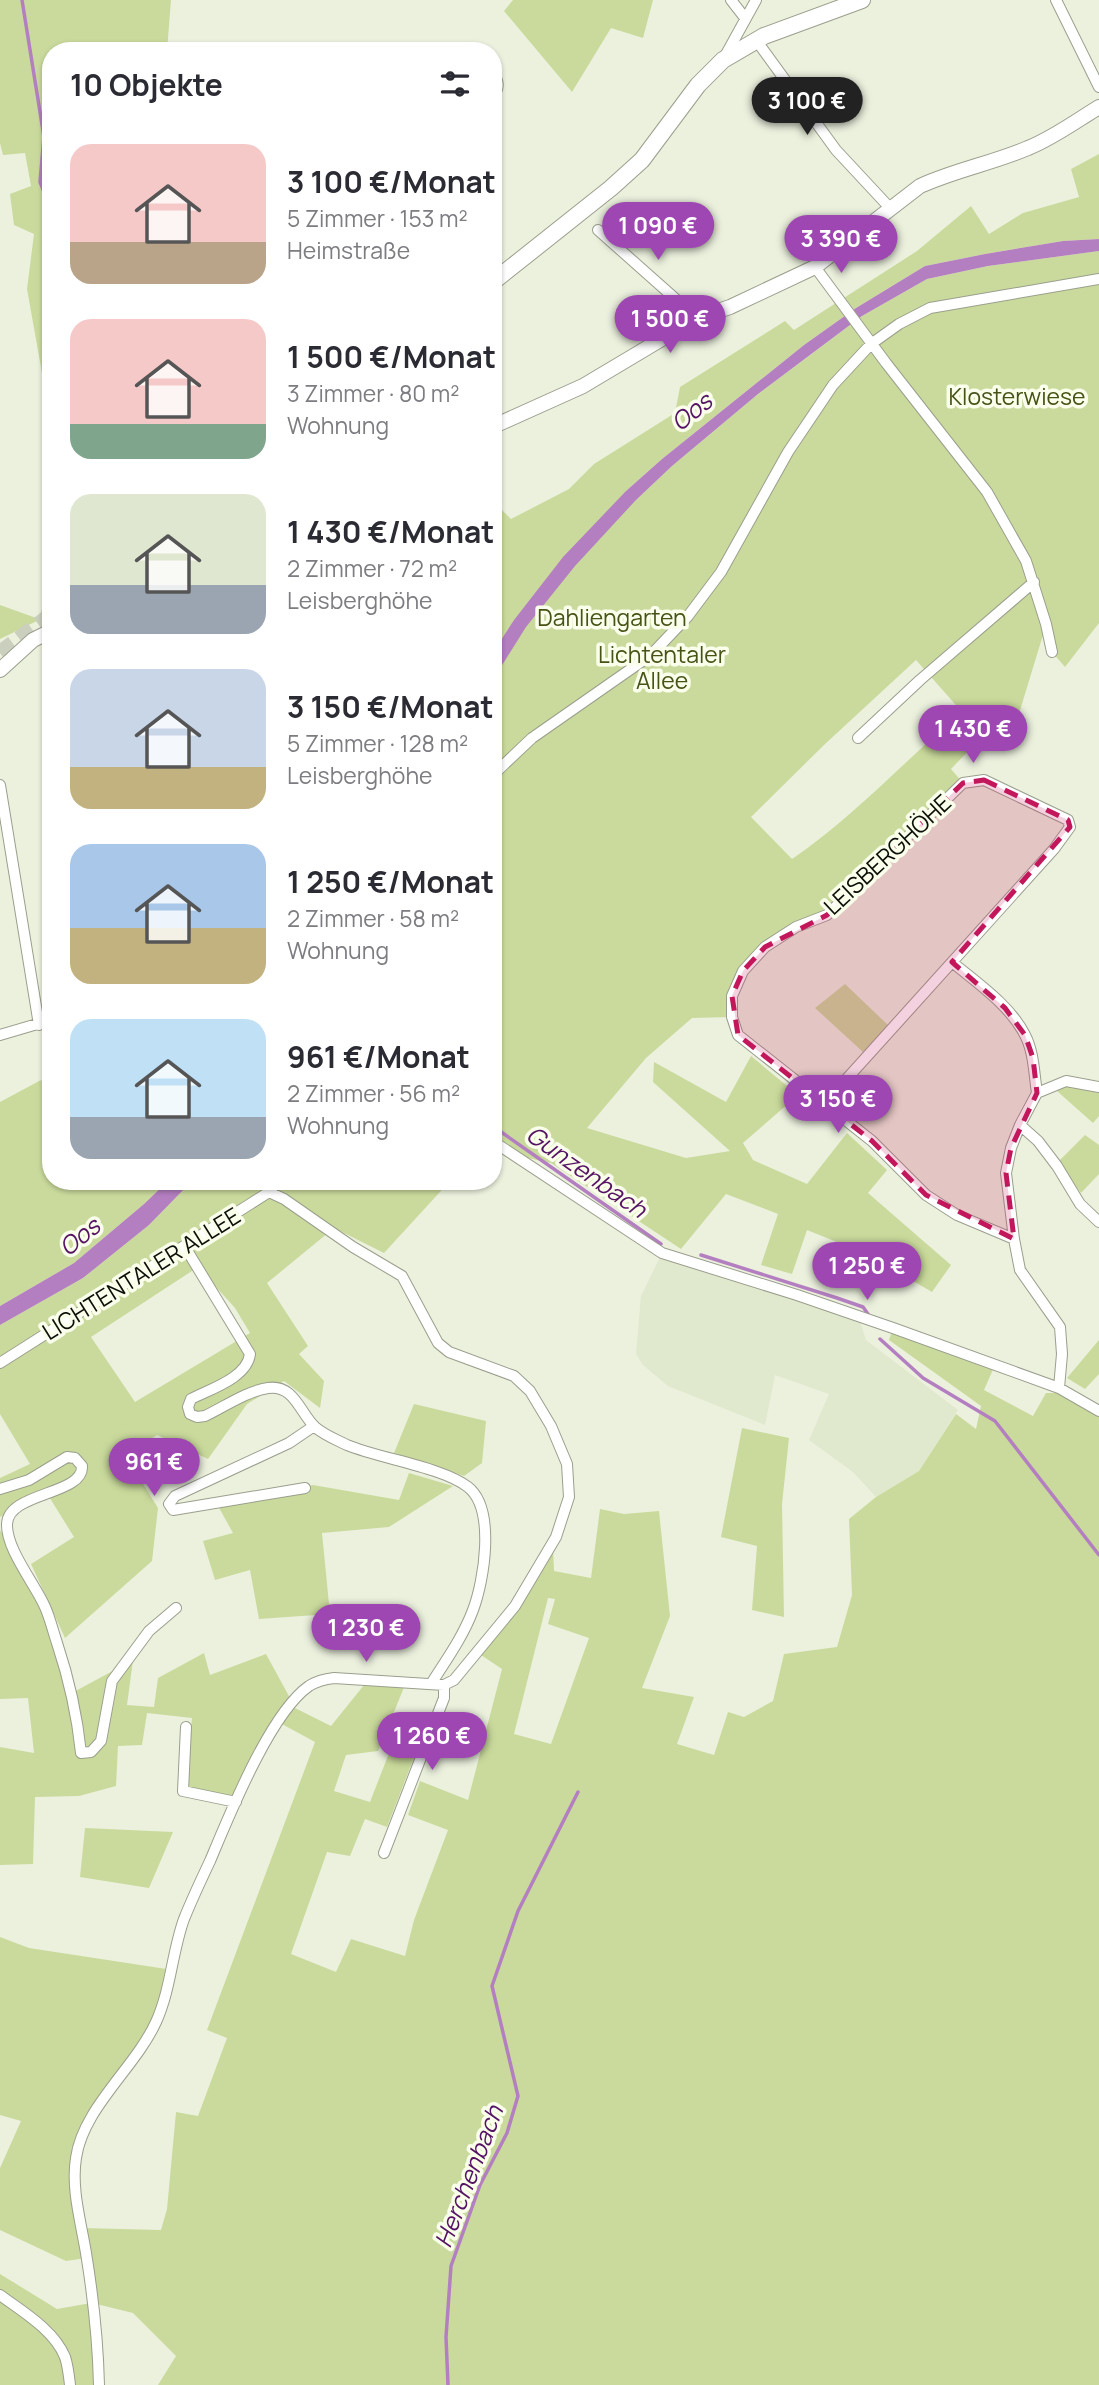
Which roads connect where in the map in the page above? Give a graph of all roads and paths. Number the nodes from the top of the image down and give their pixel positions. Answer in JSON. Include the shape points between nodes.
{"nodes":[{"id":1,"x":731,"y":0,"type":"edge"},
{"id":2,"x":756,"y":0,"type":"edge"},
{"id":3,"x":862,"y":0,"type":"edge"},
{"id":4,"x":1056,"y":0,"type":"edge"},
{"id":5,"x":745,"y":18,"type":"junction"},
{"id":6,"x":756,"y":40,"type":"junction"},
{"id":7,"x":723,"y":60,"type":"junction"},
{"id":8,"x":1099,"y":87,"type":"edge"},
{"id":9,"x":1099,"y":107,"type":"edge"},
{"id":10,"x":890,"y":208,"type":"junction"},
{"id":11,"x":598,"y":230,"type":"dead end"},
{"id":12,"x":815,"y":267,"type":"junction"},
{"id":13,"x":502,"y":275,"type":"edge"},
{"id":14,"x":1099,"y":279,"type":"edge"},
{"id":15,"x":696,"y":318,"type":"junction"},
{"id":16,"x":871,"y":344,"type":"junction"},
{"id":17,"x":502,"y":422,"type":"edge"},
{"id":18,"x":1034,"y":582,"type":"junction"},
{"id":19,"x":42,"y":631,"type":"edge"},
{"id":20,"x":42,"y":636,"type":"edge"},
{"id":21,"x":33,"y":640,"type":"junction"},
{"id":22,"x":1052,"y":652,"type":"dead end"},
{"id":23,"x":0,"y":670,"type":"edge"},
{"id":24,"x":858,"y":738,"type":"dead end"},
{"id":25,"x":502,"y":766,"type":"edge"},
{"id":26,"x":0,"y":785,"type":"edge"},
{"id":27,"x":952,"y":962,"type":"junction"},
{"id":28,"x":42,"y":1024,"type":"edge"},
{"id":29,"x":39,"y":1025,"type":"junction"},
{"id":30,"x":0,"y":1035,"type":"edge"},
{"id":31,"x":1099,"y":1087,"type":"edge"},
{"id":32,"x":1037,"y":1093,"type":"junction"},
{"id":33,"x":824,"y":1104,"type":"junction"},
{"id":34,"x":1020,"y":1125,"type":"junction"},
{"id":35,"x":502,"y":1147,"type":"edge"},
{"id":36,"x":269,"y":1192,"type":"joint"},
{"id":37,"x":1099,"y":1222,"type":"edge"},
{"id":38,"x":1014,"y":1239,"type":"junction"},
{"id":39,"x":185,"y":1247,"type":"junction"},
{"id":40,"x":0,"y":1363,"type":"edge"},
{"id":41,"x":1059,"y":1388,"type":"junction"},
{"id":42,"x":1099,"y":1411,"type":"edge"},
{"id":43,"x":314,"y":1426,"type":"junction"},
{"id":44,"x":305,"y":1488,"type":"dead end"},
{"id":45,"x":0,"y":1489,"type":"edge"},
{"id":46,"x":176,"y":1608,"type":"dead end"},
{"id":47,"x":431,"y":1684,"type":"junction"},
{"id":48,"x":444,"y":1685,"type":"junction"},
{"id":49,"x":187,"y":1727,"type":"dead end"},
{"id":50,"x":236,"y":1802,"type":"junction"},
{"id":51,"x":384,"y":1853,"type":"dead end"},
{"id":52,"x":0,"y":2295,"type":"edge"},
{"id":53,"x":70,"y":2385,"type":"edge"},
{"id":54,"x":99,"y":2385,"type":"edge"}],
"edges":[{"from":1,"to":5,"type":"street"},
{"from":2,"to":5,"type":"street"},
{"from":3,"to":6,"type":"main road"},
{"from":4,"to":8,"type":"street"},
{"from":5,"to":7,"type":"street"},
{"from":6,"to":7,"type":"main road"},
{"from":6,"to":10,"type":"street","via":[[836,150]]},
{"from":7,"to":13,"type":"main road","via":[[698,85],[642,160]]},
{"from":9,"to":10,"type":"main road","via":[[1031,147],[919,186]]},
{"from":10,"to":12,"type":"main road"},
{"from":11,"to":15,"type":"street"},
{"from":12,"to":15,"type":"main road"},
{"from":12,"to":16,"type":"street"},
{"from":14,"to":16,"type":"street","via":[[930,308]]},
{"from":15,"to":17,"type":"main road","via":[[583,386]]},
{"from":16,"to":18,"type":"street","via":[[986,492]]},
{"from":16,"to":25,"type":"street","via":[[833,385],[788,452],[722,572],[688,616],[651,655],[532,738]]},
{"from":18,"to":22,"type":"street"},
{"from":18,"to":24,"type":"street"},
{"from":19,"to":21,"type":"main road"},
{"from":20,"to":21,"type":"main road"},
{"from":21,"to":23,"type":"main road"},
{"from":26,"to":29,"type":"street"},
{"from":27,"to":32,"type":"street","via":[[1005,1008],[1025,1035]]},
{"from":27,"to":33,"type":"street","name":"LEISBERGHÖHE"},
{"from":27,"to":33,"type":"street","name":"LEISBERGHÖHE","via":[[1073,827],[1059,814],[984,780],[963,783],[827,915],[796,927],[765,947],[743,971],[733,996],[732,1017],[738,1035]]},
{"from":28,"to":29,"type":"street"},
{"from":29,"to":30,"type":"street"},
{"from":31,"to":32,"type":"street","via":[[1066,1081]]},
{"from":32,"to":34,"type":"street"},
{"from":33,"to":38,"type":"street","name":"LEISBERGHÖHE","via":[[872,1141],[926,1195],[957,1215]]},
{"from":34,"to":37,"type":"street","via":[[1038,1141],[1080,1204]]},
{"from":34,"to":38,"type":"street","via":[[1006,1173]]},
{"from":35,"to":41,"type":"street","via":[[662,1253],[835,1307]]},
{"from":36,"to":39,"type":"street","name":"LICHTENTALER ALLEE"},
{"from":36,"to":48,"type":"street","via":[[402,1276],[438,1343],[449,1352],[514,1376],[530,1391],[567,1464],[569,1497],[556,1537],[509,1615],[464,1670]]},
{"from":38,"to":41,"type":"street","via":[[1020,1270],[1059,1327]]},
{"from":39,"to":40,"type":"street","name":"LICHTENTALER ALLEE"},
{"from":39,"to":43,"type":"street","via":[[250,1354],[242,1371],[191,1399],[188,1411],[205,1416],[258,1391],[276,1388],[298,1402]]},
{"from":41,"to":42,"type":"street"},
{"from":43,"to":44,"type":"street","via":[[289,1443],[175,1496],[169,1504],[173,1510]]},
{"from":43,"to":47,"type":"street","via":[[356,1448],[457,1481],[477,1496],[485,1547],[475,1606]]},
{"from":45,"to":46,"type":"street","via":[[29,1480],[67,1457],[82,1466],[78,1480],[15,1510],[7,1524],[16,1554],[46,1608],[68,1675],[81,1753],[90,1752],[101,1741],[112,1681],[149,1631]]},
{"from":47,"to":48,"type":"street"},
{"from":47,"to":50,"type":"street","via":[[334,1678],[308,1687],[278,1722]]},
{"from":48,"to":51,"type":"street","via":[[444,1698]]},
{"from":49,"to":50,"type":"street","via":[[183,1791]]},
{"from":50,"to":54,"type":"street","via":[[184,1920],[157,2020],[88,2123],[76,2155],[75,2188]]},
{"from":52,"to":53,"type":"street","via":[[58,2345]]}]}
